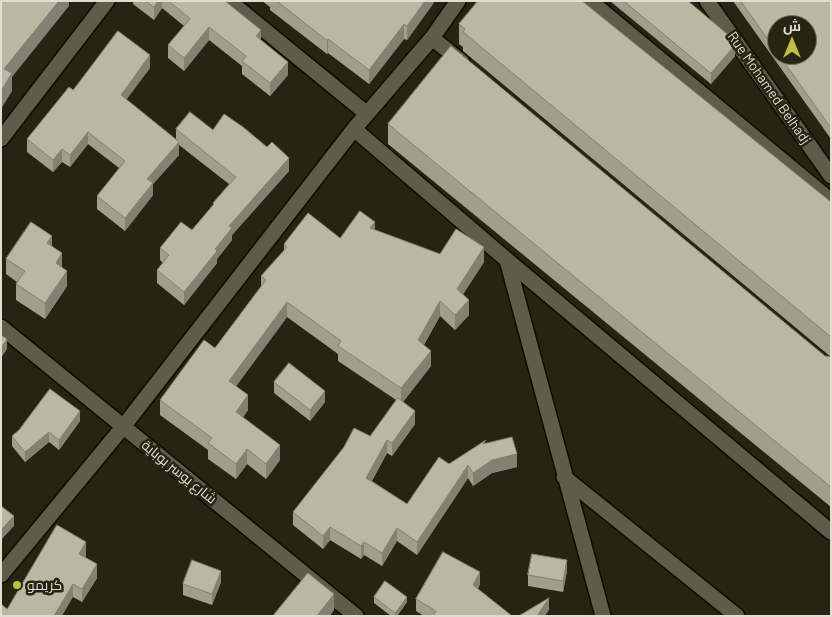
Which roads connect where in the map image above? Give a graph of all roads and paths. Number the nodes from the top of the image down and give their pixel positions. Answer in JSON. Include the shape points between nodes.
{"nodes":[{"id":1,"x":107,"y":1,"type":"edge"},
{"id":2,"x":229,"y":1,"type":"edge"},
{"id":3,"x":590,"y":1,"type":"edge"},
{"id":4,"x":707,"y":1,"type":"edge"},
{"id":5,"x":453,"y":3,"type":"edge"},
{"id":6,"x":432,"y":38,"type":"junction"},
{"id":7,"x":470,"y":70,"type":"edge"},
{"id":8,"x":366,"y":113,"type":"junction"},
{"id":9,"x":354,"y":129,"type":"junction"},
{"id":10,"x":1,"y":139,"type":"edge"},
{"id":11,"x":831,"y":176,"type":"edge"},
{"id":12,"x":831,"y":201,"type":"edge"},
{"id":13,"x":508,"y":260,"type":"junction"},
{"id":14,"x":1,"y":328,"type":"edge"},
{"id":15,"x":123,"y":427,"type":"junction"},
{"id":16,"x":564,"y":477,"type":"junction"},
{"id":17,"x":831,"y":532,"type":"edge"},
{"id":18,"x":1,"y":575,"type":"edge"},
{"id":19,"x":356,"y":616,"type":"edge"},
{"id":20,"x":602,"y":616,"type":"edge"},
{"id":21,"x":737,"y":616,"type":"edge"}],
"edges":[{"from":1,"to":10,"type":"street"},
{"from":2,"to":8,"type":"street"},
{"from":3,"to":12,"type":"street"},
{"from":4,"to":11,"type":"street","name":"Rue Mohamed Belhadj"},
{"from":5,"to":6,"type":"street"},
{"from":6,"to":7,"type":"street"},
{"from":6,"to":8,"type":"street"},
{"from":8,"to":9,"type":"street"},
{"from":9,"to":13,"type":"street"},
{"from":9,"to":15,"type":"street"},
{"from":13,"to":16,"type":"street"},
{"from":13,"to":17,"type":"street"},
{"from":14,"to":15,"type":"street","name":"شارع يوسر بوباية"},
{"from":15,"to":18,"type":"street"},
{"from":15,"to":19,"type":"street","name":"شارع يوسر بوباية"},
{"from":16,"to":20,"type":"street"},
{"from":16,"to":21,"type":"street"}]}
